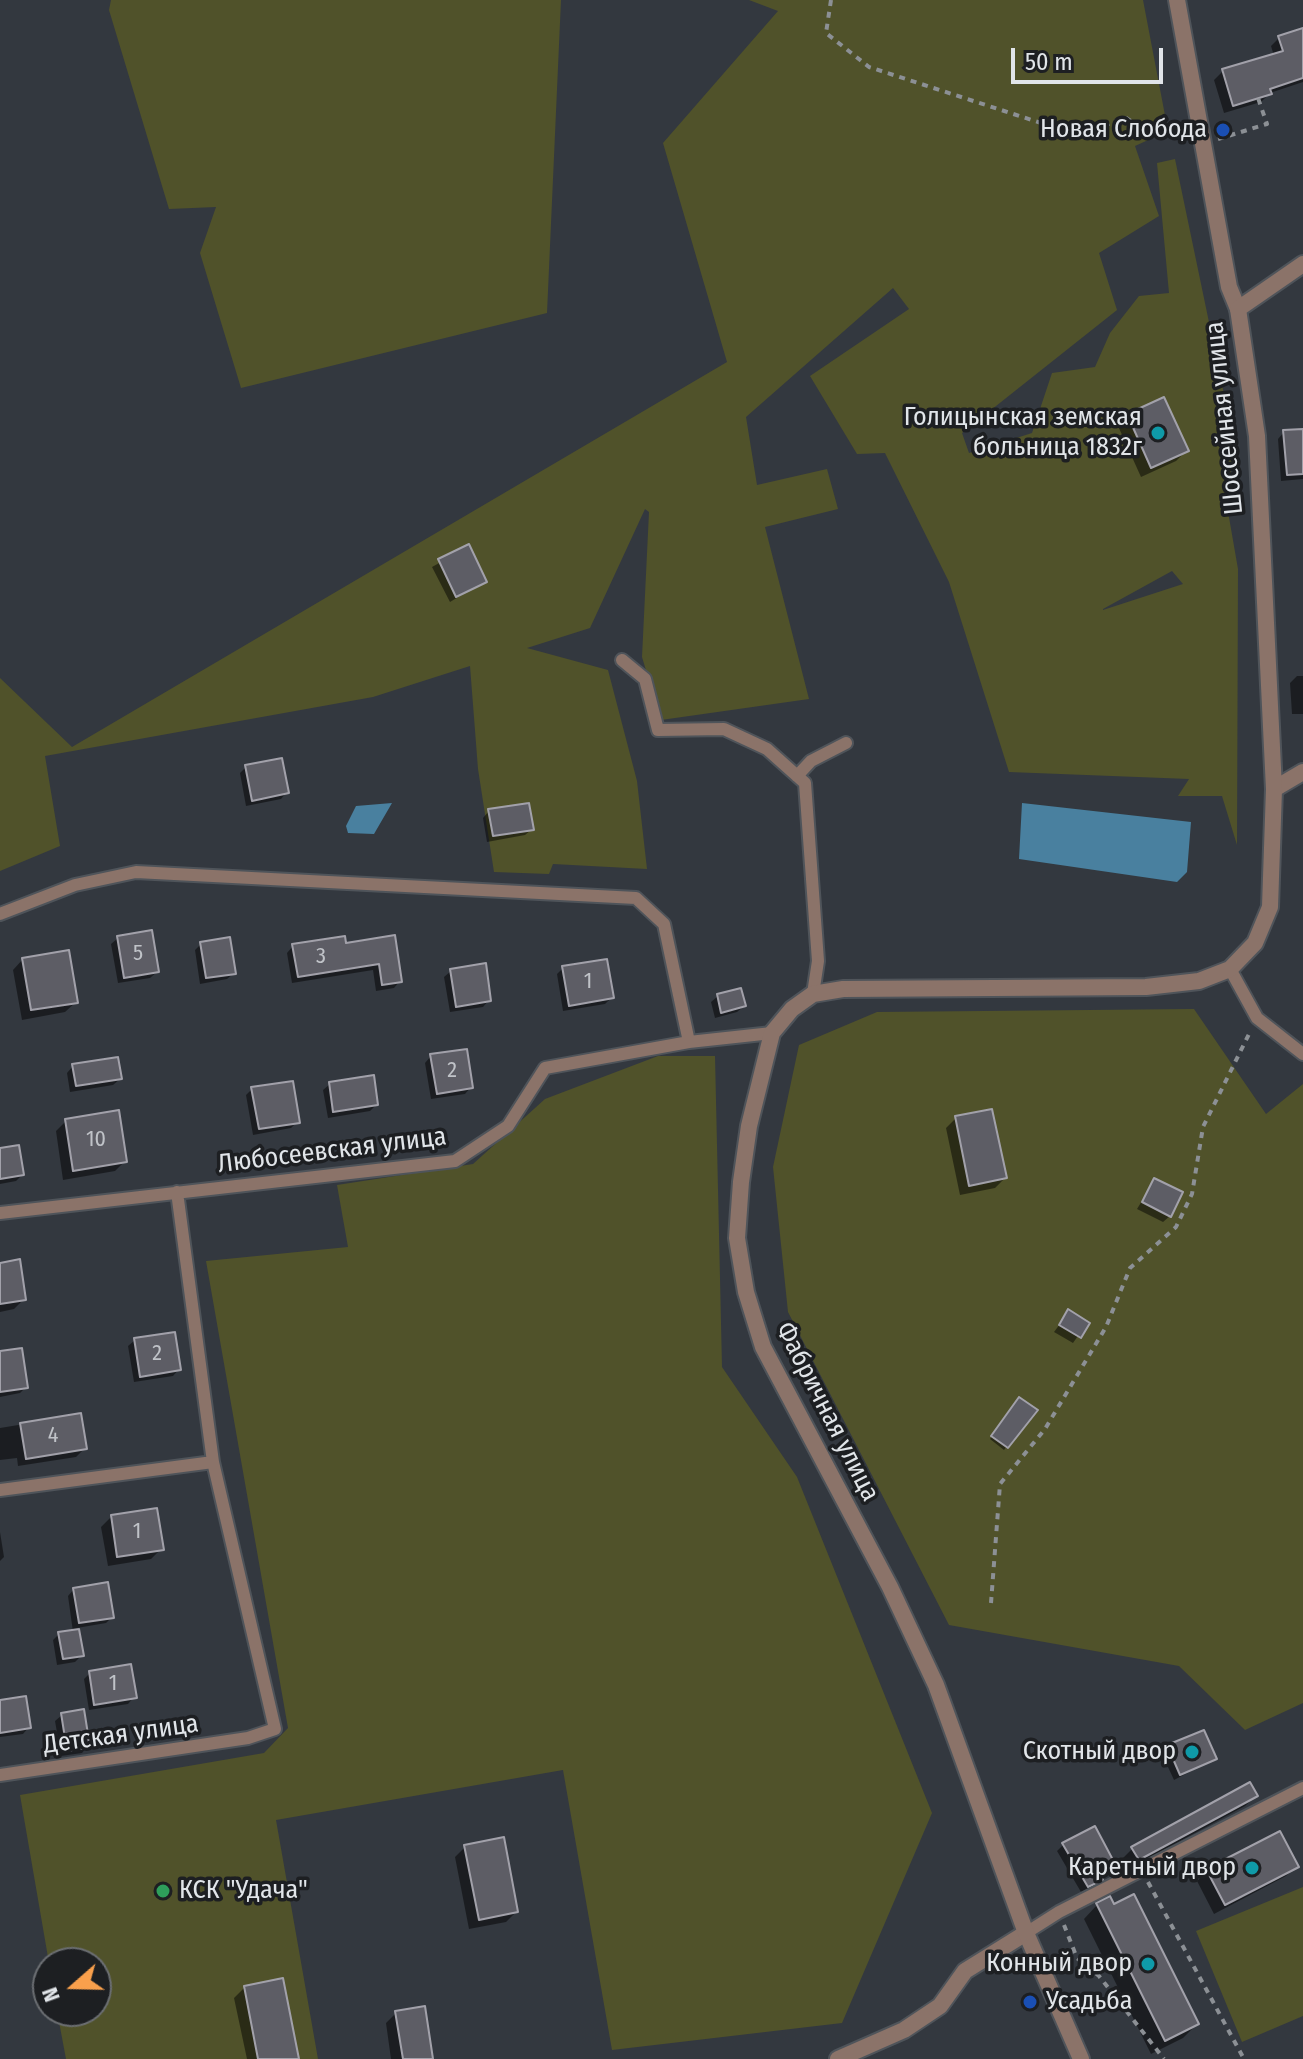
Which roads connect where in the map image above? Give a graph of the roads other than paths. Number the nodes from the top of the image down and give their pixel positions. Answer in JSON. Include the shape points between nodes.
{"nodes":[{"id":1,"x":1177,"y":0,"type":"edge"},
{"id":2,"x":1303,"y":264,"type":"edge"},
{"id":3,"x":1238,"y":309,"type":"junction"},
{"id":4,"x":622,"y":660,"type":"dead end"},
{"id":5,"x":846,"y":743,"type":"dead end"},
{"id":6,"x":1303,"y":772,"type":"edge"},
{"id":7,"x":797,"y":776,"type":"junction"},
{"id":8,"x":1274,"y":789,"type":"junction"},
{"id":9,"x":0,"y":914,"type":"edge"},
{"id":10,"x":1230,"y":969,"type":"junction"},
{"id":11,"x":813,"y":994,"type":"junction"},
{"id":12,"x":772,"y":1033,"type":"junction"},
{"id":13,"x":689,"y":1042,"type":"junction"},
{"id":14,"x":1303,"y":1054,"type":"edge"},
{"id":15,"x":177,"y":1192,"type":"junction"},
{"id":16,"x":0,"y":1213,"type":"edge"},
{"id":17,"x":213,"y":1462,"type":"junction"},
{"id":18,"x":0,"y":1490,"type":"edge"},
{"id":19,"x":0,"y":1775,"type":"edge"},
{"id":20,"x":1303,"y":1788,"type":"edge"},
{"id":21,"x":1026,"y":1933,"type":"junction"},
{"id":22,"x":838,"y":2059,"type":"edge"},
{"id":23,"x":1081,"y":2059,"type":"edge"}],
"edges":[{"from":1,"to":3,"type":"street","name":"Шоссейная улица","via":[[1229,287]]},
{"from":2,"to":3,"type":"street"},
{"from":3,"to":8,"type":"street","name":"Шоссейная улица","via":[[1257,436]]},
{"from":4,"to":7,"type":"lane","via":[[645,679],[658,730],[724,729],[767,749]]},
{"from":5,"to":7,"type":"lane","via":[[811,761]]},
{"from":6,"to":8,"type":"street"},
{"from":7,"to":11,"type":"lane","via":[[805,783],[816,931]]},
{"from":8,"to":10,"type":"street","via":[[1270,907],[1255,943]]},
{"from":9,"to":13,"type":"lane","via":[[75,885],[136,872],[636,898],[664,924]]},
{"from":10,"to":11,"type":"street","via":[[1199,981],[1146,987],[843,989]]},
{"from":10,"to":14,"type":"lane","via":[[1257,1018]]},
{"from":11,"to":12,"type":"street","name":"Фабричная улица"},
{"from":12,"to":13,"type":"lane","name":"Любосеевская улица"},
{"from":12,"to":21,"type":"street","name":"Фабричная улица","via":[[741,1182],[737,1238],[746,1292],[763,1347],[936,1685]]},
{"from":13,"to":15,"type":"lane","name":"Любосеевская улица","via":[[545,1068],[508,1126],[455,1161]]},
{"from":15,"to":16,"type":"lane","name":"Любосеевская улица"},
{"from":15,"to":17,"type":"lane"},
{"from":17,"to":18,"type":"lane"},
{"from":17,"to":19,"type":"lane","name":"Детская улица","via":[[275,1729],[248,1738]]},
{"from":20,"to":21,"type":"lane"},
{"from":21,"to":22,"type":"street","via":[[965,1971],[940,2006],[904,2030]]},
{"from":21,"to":23,"type":"street","name":"Фабричная улица"}]}
